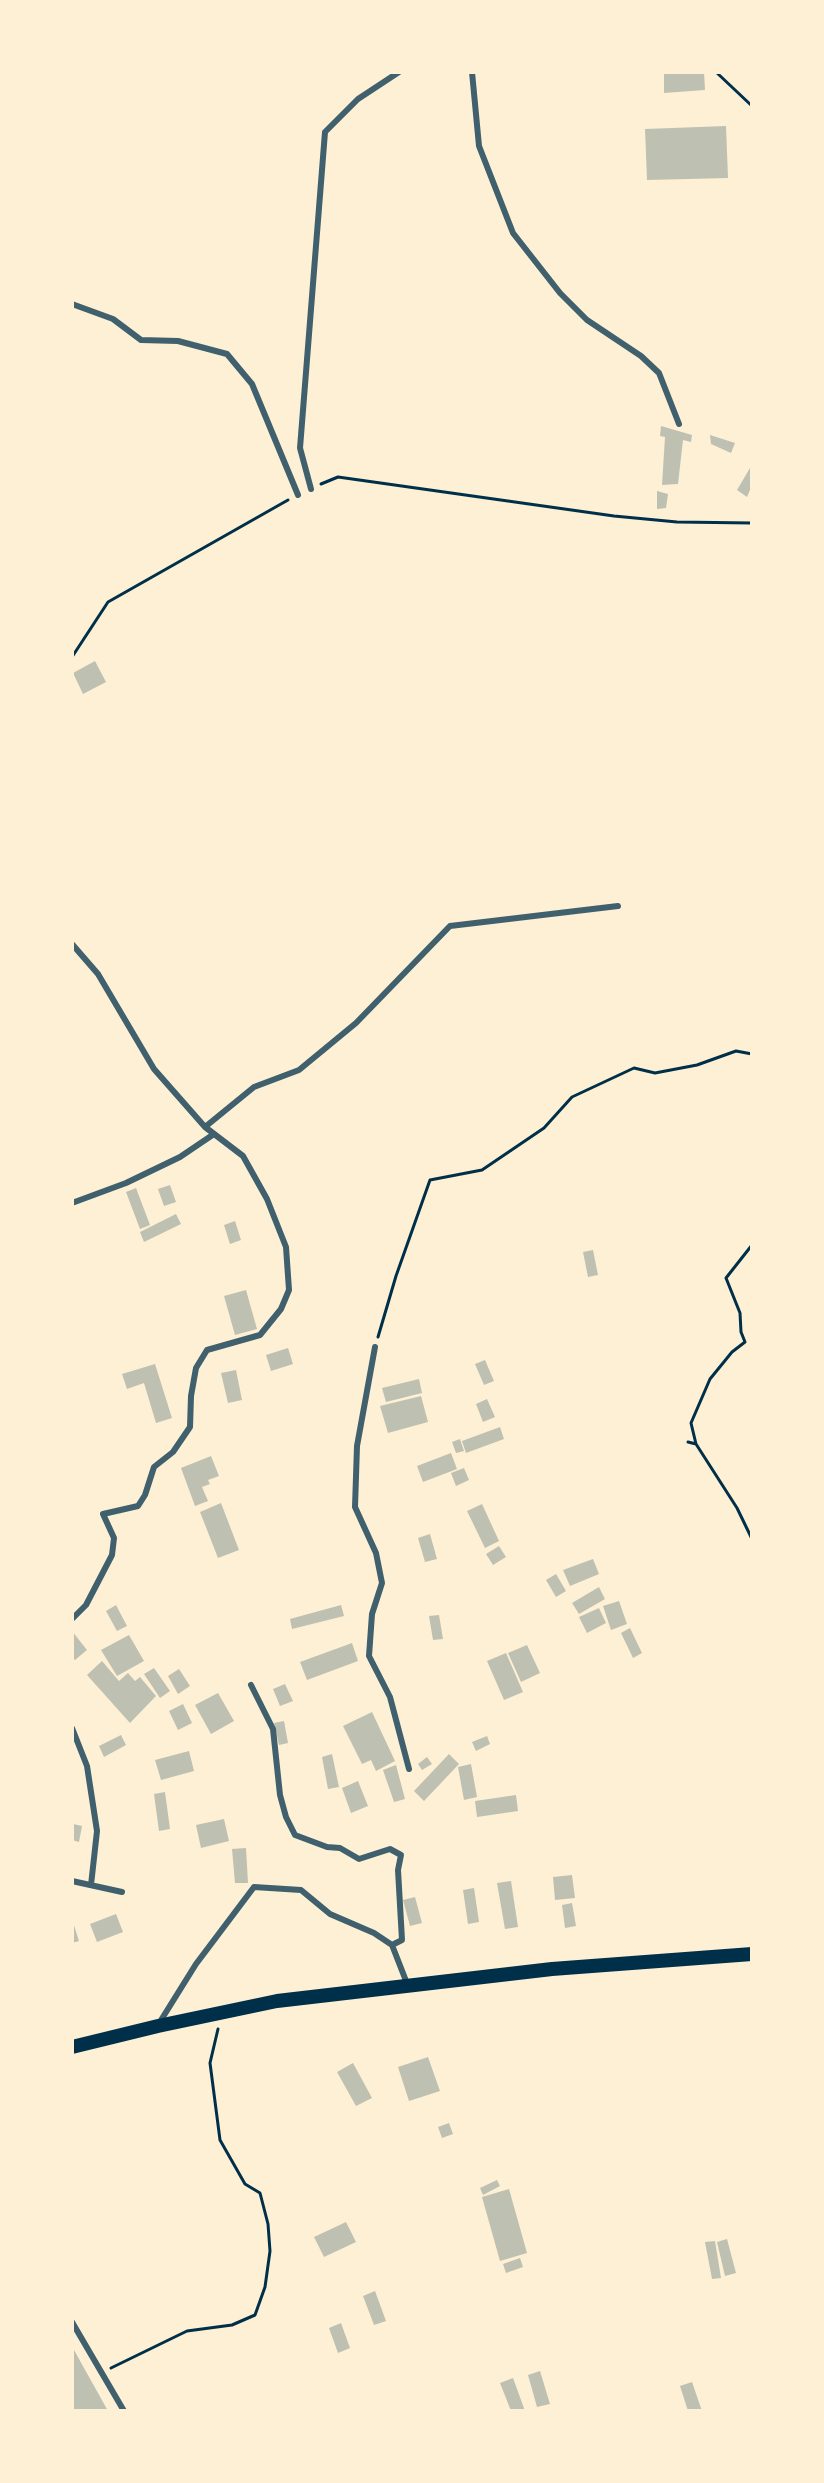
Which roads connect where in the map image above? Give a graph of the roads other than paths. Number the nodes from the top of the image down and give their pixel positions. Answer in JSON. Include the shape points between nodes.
{"nodes":[{"id":1,"x":399,"y":72,"type":"edge"},
{"id":2,"x":472,"y":72,"type":"edge"},
{"id":3,"x":72,"y":304,"type":"edge"},
{"id":4,"x":679,"y":424,"type":"dead end"},
{"id":5,"x":311,"y":489,"type":"road end"},
{"id":6,"x":298,"y":495,"type":"road end"},
{"id":7,"x":618,"y":906,"type":"dead end"},
{"id":8,"x":72,"y":944,"type":"edge"},
{"id":9,"x":205,"y":1127,"type":"junction"},
{"id":10,"x":213,"y":1134,"type":"junction"},
{"id":11,"x":72,"y":1203,"type":"edge"},
{"id":12,"x":375,"y":1347,"type":"road end"},
{"id":13,"x":72,"y":1619,"type":"edge"},
{"id":14,"x":251,"y":1685,"type":"dead end"},
{"id":15,"x":72,"y":1730,"type":"edge"},
{"id":16,"x":409,"y":1769,"type":"dead end"},
{"id":17,"x":72,"y":1881,"type":"edge"},
{"id":18,"x":91,"y":1884,"type":"junction"},
{"id":19,"x":122,"y":1892,"type":"dead end"},
{"id":20,"x":392,"y":1945,"type":"junction"},
{"id":21,"x":752,"y":1954,"type":"edge"},
{"id":22,"x":408,"y":1986,"type":"junction"},
{"id":23,"x":158,"y":2026,"type":"junction"},
{"id":24,"x":72,"y":2047,"type":"edge"},
{"id":25,"x":72,"y":2322,"type":"edge"},
{"id":26,"x":124,"y":2411,"type":"edge"}],
"edges":[{"from":1,"to":5,"type":"street","via":[[358,99],[325,132],[300,448]]},
{"from":2,"to":4,"type":"street","via":[[479,146],[513,232],[587,320],[641,356],[659,373]]},
{"from":3,"to":6,"type":"street","via":[[113,319],[141,340],[178,341],[227,354],[252,384]]},
{"from":7,"to":9,"type":"street","via":[[450,926],[356,1023],[299,1070],[254,1087]]},
{"from":8,"to":9,"type":"street","via":[[98,974],[154,1069]]},
{"from":9,"to":10,"type":"street"},
{"from":10,"to":11,"type":"street","via":[[180,1157]]},
{"from":10,"to":13,"type":"street","via":[[243,1156],[267,1199],[286,1247],[289,1290],[281,1309],[260,1335],[207,1350],[196,1368],[190,1396],[190,1427],[173,1452],[154,1467],[138,1506],[103,1514],[114,1538],[112,1555],[86,1605]]},
{"from":12,"to":16,"type":"street","via":[[357,1446],[355,1506],[376,1553],[382,1583],[372,1614],[369,1656],[390,1697]]},
{"from":14,"to":20,"type":"street","via":[[273,1729],[280,1795],[296,1835],[340,1848],[359,1859],[390,1849],[401,1855],[398,1870],[402,1940]]},
{"from":15,"to":18,"type":"street","via":[[87,1766],[97,1831]]},
{"from":17,"to":18,"type":"street"},
{"from":18,"to":19,"type":"street"},
{"from":20,"to":22,"type":"street"},
{"from":20,"to":23,"type":"street","via":[[330,1914],[301,1890],[254,1887],[196,1964]]},
{"from":21,"to":22,"type":"main road","via":[[552,1969]]},
{"from":22,"to":23,"type":"main road","via":[[277,2001]]},
{"from":23,"to":24,"type":"main road"},
{"from":25,"to":26,"type":"street"}]}
